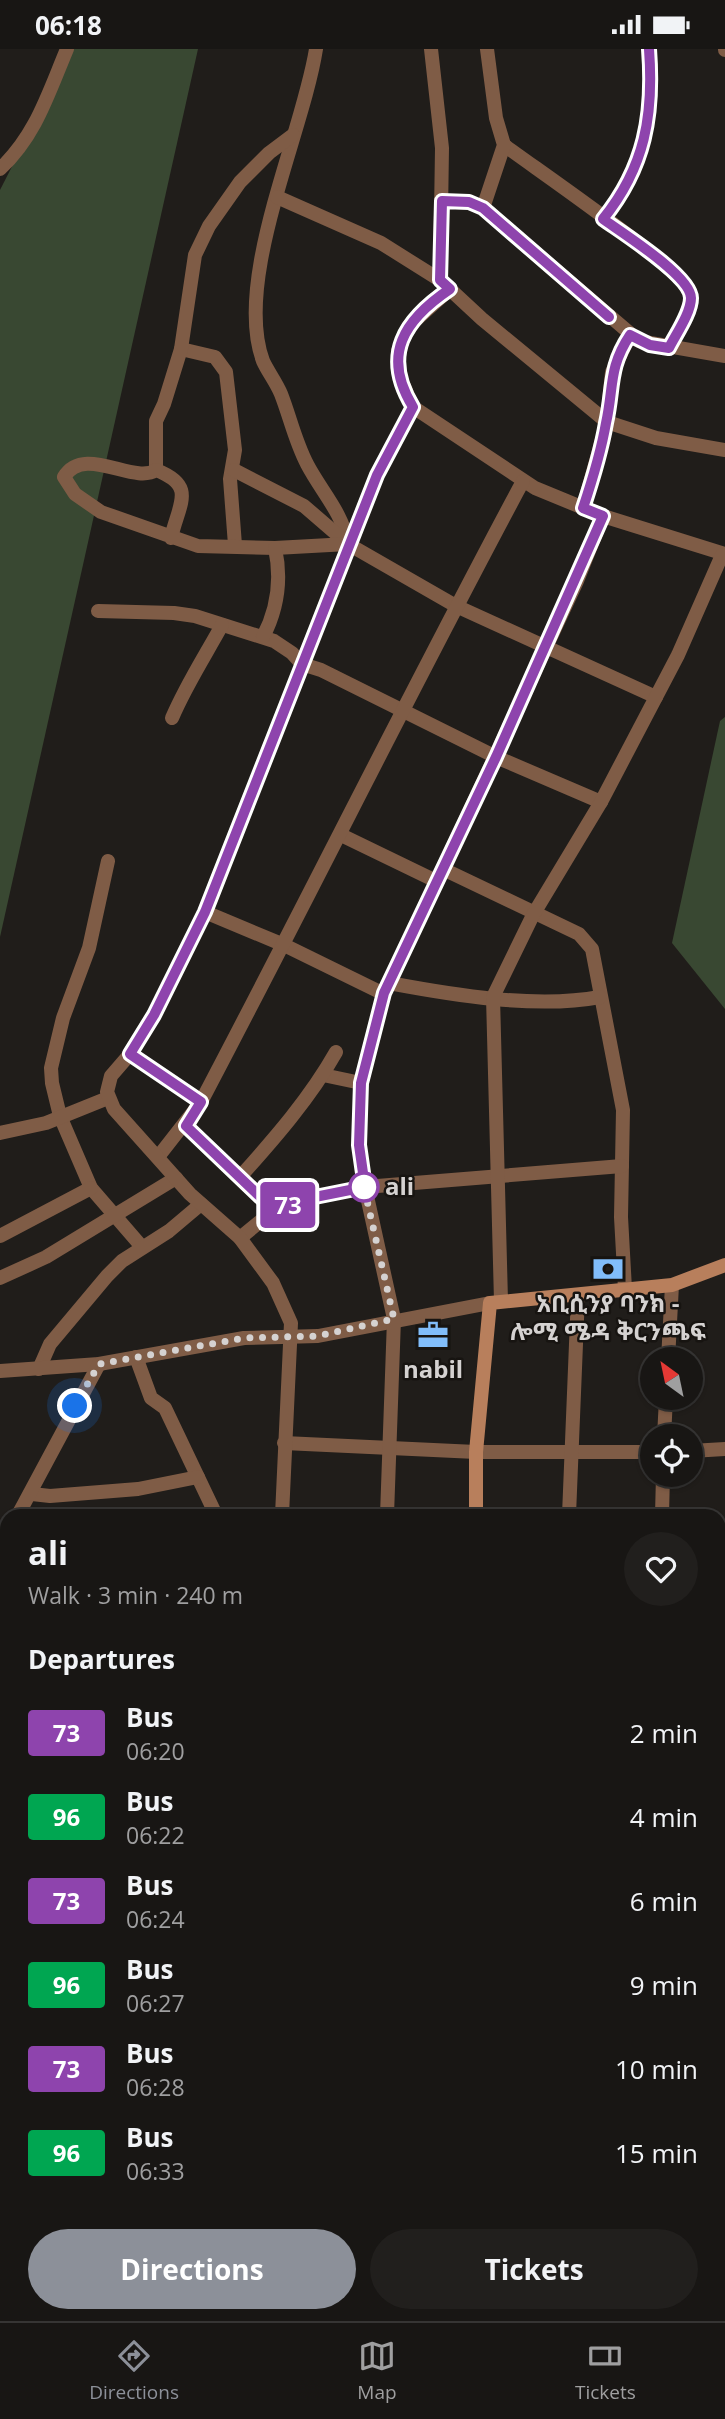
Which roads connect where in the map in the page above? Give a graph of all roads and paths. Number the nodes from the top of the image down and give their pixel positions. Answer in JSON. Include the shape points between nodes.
{"nodes":[{"id":1,"x":67,"y":49,"type":"edge"},
{"id":2,"x":316,"y":49,"type":"edge"},
{"id":3,"x":431,"y":49,"type":"edge"},
{"id":4,"x":487,"y":49,"type":"edge"},
{"id":5,"x":649,"y":49,"type":"edge"},
{"id":6,"x":293,"y":135,"type":"junction"},
{"id":7,"x":504,"y":145,"type":"junction"},
{"id":8,"x":0,"y":169,"type":"edge"},
{"id":9,"x":277,"y":197,"type":"junction"},
{"id":10,"x":442,"y":201,"type":"junction"},
{"id":11,"x":483,"y":208,"type":"junction"},
{"id":12,"x":603,"y":219,"type":"junction"},
{"id":13,"x":445,"y":284,"type":"junction"},
{"id":14,"x":630,"y":335,"type":"junction"},
{"id":15,"x":669,"y":348,"type":"junction"},
{"id":16,"x":181,"y":349,"type":"junction"},
{"id":17,"x":725,"y":356,"type":"edge"},
{"id":18,"x":413,"y":407,"type":"junction"},
{"id":19,"x":607,"y":422,"type":"junction"},
{"id":20,"x":725,"y":450,"type":"edge"},
{"id":21,"x":156,"y":470,"type":"junction"},
{"id":22,"x":234,"y":470,"type":"junction"},
{"id":23,"x":523,"y":481,"type":"junction"},
{"id":24,"x":583,"y":508,"type":"junction"},
{"id":25,"x":603,"y":516,"type":"junction"},
{"id":26,"x":171,"y":538,"type":"junction"},
{"id":27,"x":348,"y":544,"type":"junction"},
{"id":28,"x":234,"y":545,"type":"junction"},
{"id":29,"x":275,"y":548,"type":"junction"},
{"id":30,"x":724,"y":554,"type":"edge"},
{"id":31,"x":456,"y":606,"type":"junction"},
{"id":32,"x":98,"y":611,"type":"dead end"},
{"id":33,"x":222,"y":625,"type":"junction"},
{"id":34,"x":263,"y":637,"type":"junction"},
{"id":35,"x":545,"y":647,"type":"junction"},
{"id":36,"x":302,"y":664,"type":"junction"},
{"id":37,"x":656,"y":697,"type":"junction"},
{"id":38,"x":401,"y":709,"type":"junction"},
{"id":39,"x":172,"y":718,"type":"dead end"},
{"id":40,"x":496,"y":757,"type":"junction"},
{"id":41,"x":601,"y":802,"type":"junction"},
{"id":42,"x":341,"y":835,"type":"junction"},
{"id":43,"x":107,"y":861,"type":"dead end"},
{"id":44,"x":440,"y":875,"type":"junction"},
{"id":45,"x":205,"y":912,"type":"junction"},
{"id":46,"x":533,"y":915,"type":"junction"},
{"id":47,"x":284,"y":945,"type":"junction"},
{"id":48,"x":386,"y":988,"type":"junction"},
{"id":49,"x":494,"y":997,"type":"junction"},
{"id":50,"x":600,"y":997,"type":"junction"},
{"id":51,"x":336,"y":1052,"type":"dead end"},
{"id":52,"x":130,"y":1054,"type":"junction"},
{"id":53,"x":323,"y":1075,"type":"junction"},
{"id":54,"x":361,"y":1083,"type":"junction"},
{"id":55,"x":108,"y":1098,"type":"junction"},
{"id":56,"x":201,"y":1102,"type":"junction"},
{"id":57,"x":60,"y":1116,"type":"junction"},
{"id":58,"x":186,"y":1126,"type":"junction"},
{"id":59,"x":0,"y":1133,"type":"edge"},
{"id":60,"x":158,"y":1157,"type":"junction"},
{"id":61,"x":622,"y":1166,"type":"junction"},
{"id":62,"x":496,"y":1176,"type":"junction"},
{"id":63,"x":240,"y":1177,"type":"junction"},
{"id":64,"x":176,"y":1178,"type":"junction"},
{"id":65,"x":365,"y":1187,"type":"junction"},
{"id":66,"x":91,"y":1188,"type":"junction"},
{"id":67,"x":201,"y":1204,"type":"junction"},
{"id":68,"x":274,"y":1210,"type":"junction"},
{"id":69,"x":113,"y":1216,"type":"junction"},
{"id":70,"x":0,"y":1236,"type":"edge"},
{"id":71,"x":240,"y":1238,"type":"junction"},
{"id":72,"x":142,"y":1247,"type":"junction"},
{"id":73,"x":725,"y":1265,"type":"edge"},
{"id":74,"x":0,"y":1278,"type":"edge"},
{"id":75,"x":671,"y":1285,"type":"junction"},
{"id":76,"x":625,"y":1289,"type":"junction"},
{"id":77,"x":578,"y":1295,"type":"junction"},
{"id":78,"x":496,"y":1302,"type":"junction"},
{"id":79,"x":394,"y":1319,"type":"junction"},
{"id":80,"x":290,"y":1337,"type":"junction"},
{"id":81,"x":669,"y":1347,"type":"edge"},
{"id":82,"x":136,"y":1357,"type":"junction"},
{"id":83,"x":99,"y":1364,"type":"junction"},
{"id":84,"x":39,"y":1370,"type":"junction"},
{"id":85,"x":0,"y":1371,"type":"edge"},
{"id":86,"x":284,"y":1443,"type":"junction"},
{"id":87,"x":390,"y":1446,"type":"junction"},
{"id":88,"x":725,"y":1449,"type":"edge"},
{"id":89,"x":703,"y":1450,"type":"edge"},
{"id":90,"x":476,"y":1452,"type":"junction"},
{"id":91,"x":569,"y":1452,"type":"junction"},
{"id":92,"x":640,"y":1452,"type":"edge"},
{"id":93,"x":198,"y":1477,"type":"junction"},
{"id":94,"x":663,"y":1487,"type":"edge"},
{"id":95,"x":32,"y":1494,"type":"junction"},
{"id":96,"x":22,"y":1509,"type":"edge"},
{"id":97,"x":213,"y":1509,"type":"edge"},
{"id":98,"x":282,"y":1509,"type":"edge"},
{"id":99,"x":387,"y":1509,"type":"edge"},
{"id":100,"x":476,"y":1509,"type":"edge"},
{"id":101,"x":569,"y":1509,"type":"edge"},
{"id":102,"x":662,"y":1509,"type":"edge"}],
"edges":[{"from":1,"to":8,"type":"street","via":[[37,123]]},
{"from":2,"to":6,"type":"street"},
{"from":3,"to":10,"type":"street","via":[[442,148]]},
{"from":4,"to":7,"type":"street"},
{"from":5,"to":12,"type":"street","via":[[653,82],[640,159]]},
{"from":6,"to":9,"type":"street"},
{"from":6,"to":16,"type":"street","via":[[240,183],[202,240],[195,255]]},
{"from":7,"to":11,"type":"street"},
{"from":7,"to":12,"type":"street"},
{"from":9,"to":13,"type":"street","via":[[381,243]]},
{"from":9,"to":27,"type":"street","via":[[256,302],[258,341],[298,446],[344,521]]},
{"from":10,"to":11,"type":"street","via":[[469,202]]},
{"from":10,"to":13,"type":"street"},
{"from":11,"to":14,"type":"street"},
{"from":12,"to":15,"type":"street","via":[[687,286],[690,303]]},
{"from":13,"to":18,"type":"street","via":[[402,339],[397,364],[402,388]]},
{"from":13,"to":19,"type":"street"},
{"from":14,"to":15,"type":"street"},
{"from":14,"to":19,"type":"street","via":[[612,372]]},
{"from":15,"to":17,"type":"street"},
{"from":16,"to":21,"type":"street","via":[[156,421]]},
{"from":16,"to":22,"type":"street","via":[[215,357],[224,365]]},
{"from":18,"to":23,"type":"street"},
{"from":18,"to":27,"type":"street"},
{"from":19,"to":20,"type":"street","via":[[656,439]]},
{"from":19,"to":24,"type":"street"},
{"from":21,"to":26,"type":"street","via":[[181,485]]},
{"from":21,"to":26,"type":"street","via":[[146,473],[84,465],[75,466],[64,477],[75,494],[101,512]]},
{"from":22,"to":27,"type":"street","via":[[304,506]]},
{"from":22,"to":28,"type":"street","via":[[230,479]]},
{"from":23,"to":24,"type":"street"},
{"from":23,"to":31,"type":"street"},
{"from":24,"to":25,"type":"street"},
{"from":25,"to":30,"type":"street"},
{"from":25,"to":35,"type":"street"},
{"from":26,"to":28,"type":"street","via":[[198,546]]},
{"from":27,"to":29,"type":"street"},
{"from":27,"to":31,"type":"street"},
{"from":27,"to":36,"type":"street"},
{"from":28,"to":29,"type":"street"},
{"from":29,"to":34,"type":"street","via":[[279,583]]},
{"from":30,"to":37,"type":"street"},
{"from":31,"to":35,"type":"street"},
{"from":31,"to":38,"type":"street"},
{"from":32,"to":33,"type":"street","via":[[174,613]]},
{"from":33,"to":34,"type":"street"},
{"from":33,"to":39,"type":"street"},
{"from":34,"to":36,"type":"street","via":[[285,647]]},
{"from":35,"to":37,"type":"street"},
{"from":35,"to":40,"type":"street"},
{"from":36,"to":38,"type":"street"},
{"from":36,"to":45,"type":"street"},
{"from":37,"to":41,"type":"street"},
{"from":38,"to":40,"type":"street"},
{"from":38,"to":42,"type":"street"},
{"from":40,"to":41,"type":"street"},
{"from":40,"to":44,"type":"street"},
{"from":41,"to":46,"type":"street"},
{"from":42,"to":44,"type":"street"},
{"from":42,"to":47,"type":"street"},
{"from":43,"to":57,"type":"street","via":[[89,949],[62,1018],[51,1068]]},
{"from":44,"to":46,"type":"street"},
{"from":44,"to":48,"type":"street"},
{"from":45,"to":47,"type":"street"},
{"from":45,"to":52,"type":"street"},
{"from":46,"to":49,"type":"street"},
{"from":46,"to":50,"type":"street","via":[[579,934],[589,943]]},
{"from":47,"to":48,"type":"street"},
{"from":47,"to":56,"type":"street"},
{"from":48,"to":49,"type":"street"},
{"from":48,"to":54,"type":"street"},
{"from":49,"to":50,"type":"street","via":[[548,1003]]},
{"from":49,"to":62,"type":"street"},
{"from":50,"to":61,"type":"street","via":[[623,1110]]},
{"from":51,"to":53,"type":"street"},
{"from":52,"to":55,"type":"street","via":[[111,1076]]},
{"from":52,"to":56,"type":"street"},
{"from":53,"to":54,"type":"street"},
{"from":53,"to":63,"type":"street"},
{"from":54,"to":65,"type":"street","via":[[359,1145]]},
{"from":55,"to":57,"type":"street"},
{"from":55,"to":60,"type":"street"},
{"from":56,"to":58,"type":"street"},
{"from":57,"to":59,"type":"street"},
{"from":57,"to":66,"type":"street"},
{"from":58,"to":60,"type":"street"},
{"from":58,"to":63,"type":"street"},
{"from":60,"to":64,"type":"street"},
{"from":61,"to":62,"type":"street"},
{"from":61,"to":76,"type":"street"},
{"from":62,"to":65,"type":"street"},
{"from":62,"to":78,"type":"street"},
{"from":63,"to":68,"type":"street"},
{"from":64,"to":67,"type":"street"},
{"from":64,"to":69,"type":"street"},
{"from":65,"to":68,"type":"street"},
{"from":65,"to":79,"type":"street"},
{"from":66,"to":69,"type":"street"},
{"from":66,"to":70,"type":"street"},
{"from":67,"to":71,"type":"street"},
{"from":67,"to":72,"type":"street"},
{"from":68,"to":71,"type":"street"},
{"from":69,"to":72,"type":"street"},
{"from":69,"to":74,"type":"street","via":[[46,1257]]},
{"from":71,"to":80,"type":"street","via":[[282,1302],[291,1323]]},
{"from":72,"to":84,"type":"street","via":[[90,1295],[50,1344]]},
{"from":73,"to":75,"type":"street"},
{"from":75,"to":76,"type":"street"},
{"from":75,"to":81,"type":"street"},
{"from":76,"to":77,"type":"street"},
{"from":77,"to":78,"type":"street"},
{"from":77,"to":91,"type":"street"},
{"from":78,"to":79,"type":"street"},
{"from":78,"to":90,"type":"street"},
{"from":79,"to":80,"type":"street","via":[[318,1336]]},
{"from":79,"to":87,"type":"street"},
{"from":80,"to":82,"type":"street","via":[[244,1338]]},
{"from":80,"to":86,"type":"street"},
{"from":82,"to":83,"type":"street"},
{"from":82,"to":93,"type":"street","via":[[151,1398],[165,1408]]},
{"from":83,"to":84,"type":"street"},
{"from":83,"to":95,"type":"street"},
{"from":84,"to":85,"type":"street"},
{"from":86,"to":87,"type":"street"},
{"from":86,"to":98,"type":"street"},
{"from":87,"to":90,"type":"street"},
{"from":87,"to":99,"type":"street"},
{"from":88,"to":89,"type":"street"},
{"from":90,"to":91,"type":"street"},
{"from":90,"to":100,"type":"street"},
{"from":91,"to":92,"type":"street"},
{"from":91,"to":101,"type":"street"},
{"from":93,"to":95,"type":"street","via":[[138,1489]]},
{"from":93,"to":97,"type":"street"},
{"from":94,"to":102,"type":"street"},
{"from":95,"to":96,"type":"street"}]}
